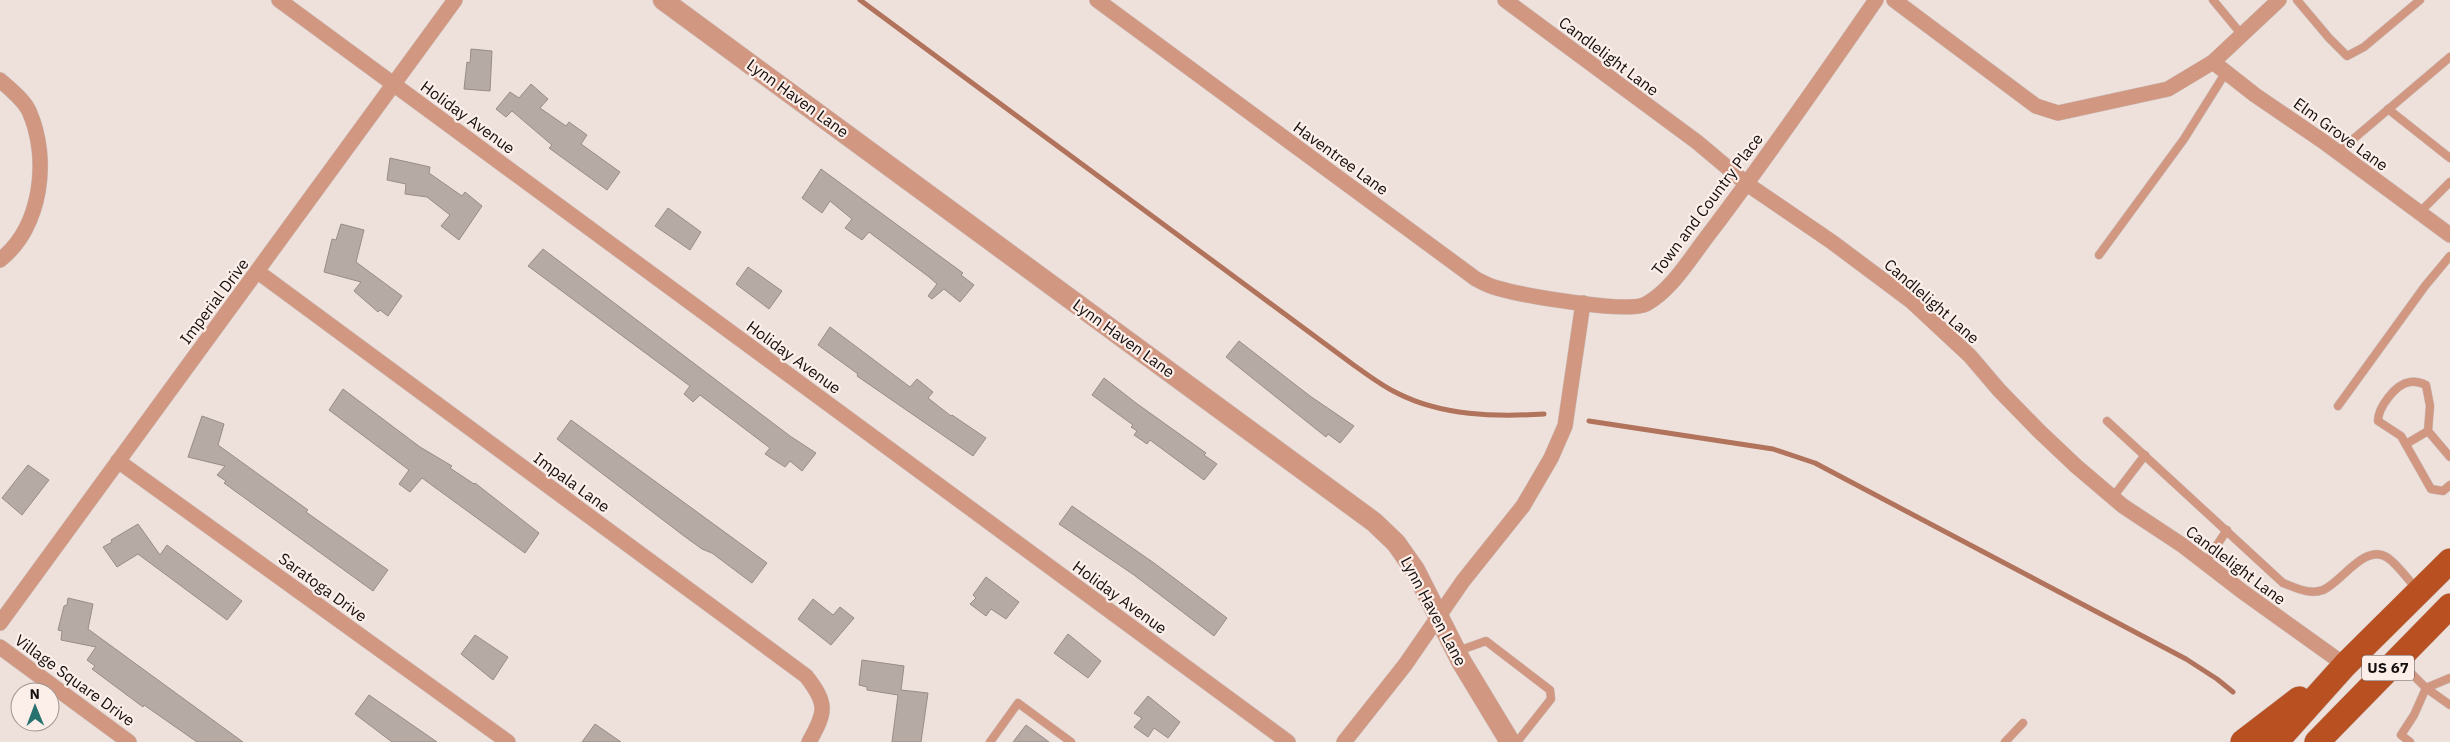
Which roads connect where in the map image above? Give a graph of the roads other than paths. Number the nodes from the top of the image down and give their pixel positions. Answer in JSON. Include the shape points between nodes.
{"nodes":[{"id":1,"x":279,"y":0,"type":"edge"},
{"id":2,"x":455,"y":0,"type":"edge"},
{"id":3,"x":663,"y":0,"type":"edge"},
{"id":4,"x":1097,"y":0,"type":"edge"},
{"id":5,"x":1505,"y":0,"type":"edge"},
{"id":6,"x":1876,"y":0,"type":"edge"},
{"id":7,"x":1894,"y":0,"type":"edge"},
{"id":8,"x":2213,"y":0,"type":"edge"},
{"id":9,"x":2279,"y":0,"type":"edge"},
{"id":10,"x":2297,"y":0,"type":"edge"},
{"id":11,"x":2414,"y":2,"type":"edge"},
{"id":12,"x":2242,"y":34,"type":"junction"},
{"id":13,"x":2450,"y":57,"type":"edge"},
{"id":14,"x":2213,"y":62,"type":"junction"},
{"id":15,"x":2226,"y":72,"type":"junction"},
{"id":16,"x":0,"y":80,"type":"edge"},
{"id":17,"x":394,"y":85,"type":"junction"},
{"id":18,"x":2388,"y":109,"type":"junction"},
{"id":19,"x":2338,"y":152,"type":"junction"},
{"id":20,"x":2450,"y":158,"type":"edge"},
{"id":21,"x":2450,"y":182,"type":"edge"},
{"id":22,"x":1747,"y":184,"type":"junction"},
{"id":23,"x":2420,"y":212,"type":"junction"},
{"id":24,"x":2450,"y":235,"type":"edge"},
{"id":25,"x":2099,"y":255,"type":"dead end"},
{"id":26,"x":2450,"y":256,"type":"edge"},
{"id":27,"x":0,"y":260,"type":"edge"},
{"id":28,"x":258,"y":272,"type":"junction"},
{"id":29,"x":1583,"y":303,"type":"junction"},
{"id":30,"x":2338,"y":406,"type":"dead end"},
{"id":31,"x":2108,"y":421,"type":"dead end"},
{"id":32,"x":2428,"y":431,"type":"junction"},
{"id":33,"x":2406,"y":444,"type":"junction"},
{"id":34,"x":2145,"y":455,"type":"junction"},
{"id":35,"x":2450,"y":457,"type":"edge"},
{"id":36,"x":118,"y":460,"type":"junction"},
{"id":37,"x":2450,"y":485,"type":"edge"},
{"id":38,"x":2113,"y":497,"type":"junction"},
{"id":39,"x":2226,"y":530,"type":"junction"},
{"id":40,"x":2450,"y":561,"type":"edge"},
{"id":41,"x":2205,"y":563,"type":"junction"},
{"id":42,"x":2418,"y":591,"type":"junction"},
{"id":43,"x":2450,"y":606,"type":"edge"},
{"id":44,"x":1438,"y":615,"type":"junction"},
{"id":45,"x":0,"y":622,"type":"edge"},
{"id":46,"x":0,"y":647,"type":"edge"},
{"id":47,"x":1456,"y":652,"type":"junction"},
{"id":48,"x":2396,"y":659,"type":"junction"},
{"id":49,"x":2345,"y":665,"type":"junction"},
{"id":50,"x":2450,"y":678,"type":"edge"},
{"id":51,"x":2426,"y":688,"type":"junction"},
{"id":52,"x":2450,"y":705,"type":"edge"},
{"id":53,"x":2023,"y":723,"type":"dead end"},
{"id":54,"x":2322,"y":739,"type":"edge"},
{"id":55,"x":130,"y":742,"type":"edge"},
{"id":56,"x":508,"y":742,"type":"edge"},
{"id":57,"x":809,"y":742,"type":"edge"},
{"id":58,"x":990,"y":742,"type":"edge"},
{"id":59,"x":1071,"y":742,"type":"edge"},
{"id":60,"x":1288,"y":742,"type":"edge"},
{"id":61,"x":1344,"y":742,"type":"edge"},
{"id":62,"x":1510,"y":742,"type":"edge"},
{"id":63,"x":1516,"y":742,"type":"edge"},
{"id":64,"x":2004,"y":742,"type":"edge"},
{"id":65,"x":2243,"y":742,"type":"edge"},
{"id":66,"x":2276,"y":742,"type":"edge"},
{"id":67,"x":2410,"y":742,"type":"edge"}],
"edges":[{"from":1,"to":17,"type":"street","name":"Holiday Avenue"},
{"from":2,"to":17,"type":"street","name":"Imperial Drive"},
{"from":3,"to":44,"type":"street","name":"Lynn Haven Lane","via":[[1374,522],[1396,543],[1416,570]]},
{"from":4,"to":29,"type":"street","name":"Haventree Lane","via":[[1476,279],[1496,288]]},
{"from":5,"to":22,"type":"street","name":"Candlelight Lane","via":[[1696,142]]},
{"from":6,"to":22,"type":"street","name":"Town and Country Place"},
{"from":7,"to":14,"type":"street","via":[[2036,106],[2058,113],[2168,89]]},
{"from":8,"to":12,"type":"lane"},
{"from":9,"to":12,"type":"street"},
{"from":10,"to":11,"type":"lane","via":[[2347,56],[2364,48]]},
{"from":12,"to":14,"type":"street"},
{"from":13,"to":18,"type":"lane"},
{"from":14,"to":15,"type":"street","name":"Elm Grove Lane"},
{"from":15,"to":19,"type":"street","name":"Elm Grove Lane"},
{"from":15,"to":25,"type":"lane","via":[[2184,139]]},
{"from":16,"to":27,"type":"street","via":[[28,109],[42,168],[38,198],[23,233]]},
{"from":17,"to":28,"type":"street","name":"Imperial Drive"},
{"from":17,"to":60,"type":"street","name":"Holiday Avenue"},
{"from":18,"to":19,"type":"lane"},
{"from":18,"to":20,"type":"lane"},
{"from":19,"to":23,"type":"street","name":"Elm Grove Lane"},
{"from":21,"to":23,"type":"lane"},
{"from":22,"to":29,"type":"street","name":"Town and Country Place","via":[[1676,277],[1645,305],[1626,308]]},
{"from":22,"to":38,"type":"street","name":"Candlelight Lane","via":[[1911,301],[1970,356],[2039,431]]},
{"from":23,"to":24,"type":"street","name":"Elm Grove Lane"},
{"from":26,"to":30,"type":"lane"},
{"from":28,"to":36,"type":"street","name":"Imperial Drive"},
{"from":28,"to":57,"type":"street","name":"Impala Lane","via":[[806,676],[821,695],[821,720]]},
{"from":29,"to":44,"type":"street","via":[[1566,426],[1523,506]]},
{"from":31,"to":34,"type":"lane"},
{"from":32,"to":33,"type":"lane"},
{"from":32,"to":33,"type":"lane","via":[[2430,406],[2426,384],[2409,382],[2401,385],[2378,414],[2378,421],[2401,436]]},
{"from":32,"to":35,"type":"lane"},
{"from":33,"to":37,"type":"lane","via":[[2432,489],[2443,491]]},
{"from":34,"to":38,"type":"lane"},
{"from":34,"to":39,"type":"lane"},
{"from":36,"to":45,"type":"street","name":"Imperial Drive"},
{"from":36,"to":56,"type":"street","name":"Saratoga Drive"},
{"from":38,"to":41,"type":"street","name":"Candlelight Lane"},
{"from":39,"to":41,"type":"lane"},
{"from":39,"to":42,"type":"lane","via":[[2283,582],[2302,592],[2322,590],[2362,559],[2380,555],[2391,561]]},
{"from":40,"to":42,"type":"main road","number":"US 67"},
{"from":41,"to":49,"type":"street","name":"Candlelight Lane"},
{"from":42,"to":49,"type":"main road","number":"US 67"},
{"from":43,"to":48,"type":"main road","number":"US 67"},
{"from":44,"to":47,"type":"street","name":"Lynn Haven Lane"},
{"from":44,"to":61,"type":"street","via":[[1405,664]]},
{"from":46,"to":55,"type":"street","name":"Village Square Drive"},
{"from":47,"to":62,"type":"street","name":"Lynn Haven Lane"},
{"from":47,"to":63,"type":"lane","via":[[1486,640],[1550,690],[1551,698]]},
{"from":48,"to":51,"type":"lane"},
{"from":48,"to":54,"type":"main road","number":"US 67"},
{"from":49,"to":65,"type":"main road"},
{"from":49,"to":66,"type":"main road","number":"US 67"},
{"from":50,"to":51,"type":"lane"},
{"from":51,"to":52,"type":"lane"},
{"from":51,"to":67,"type":"lane","via":[[2401,735]]},
{"from":53,"to":64,"type":"lane"},
{"from":58,"to":59,"type":"lane","via":[[1018,703]]}]}
